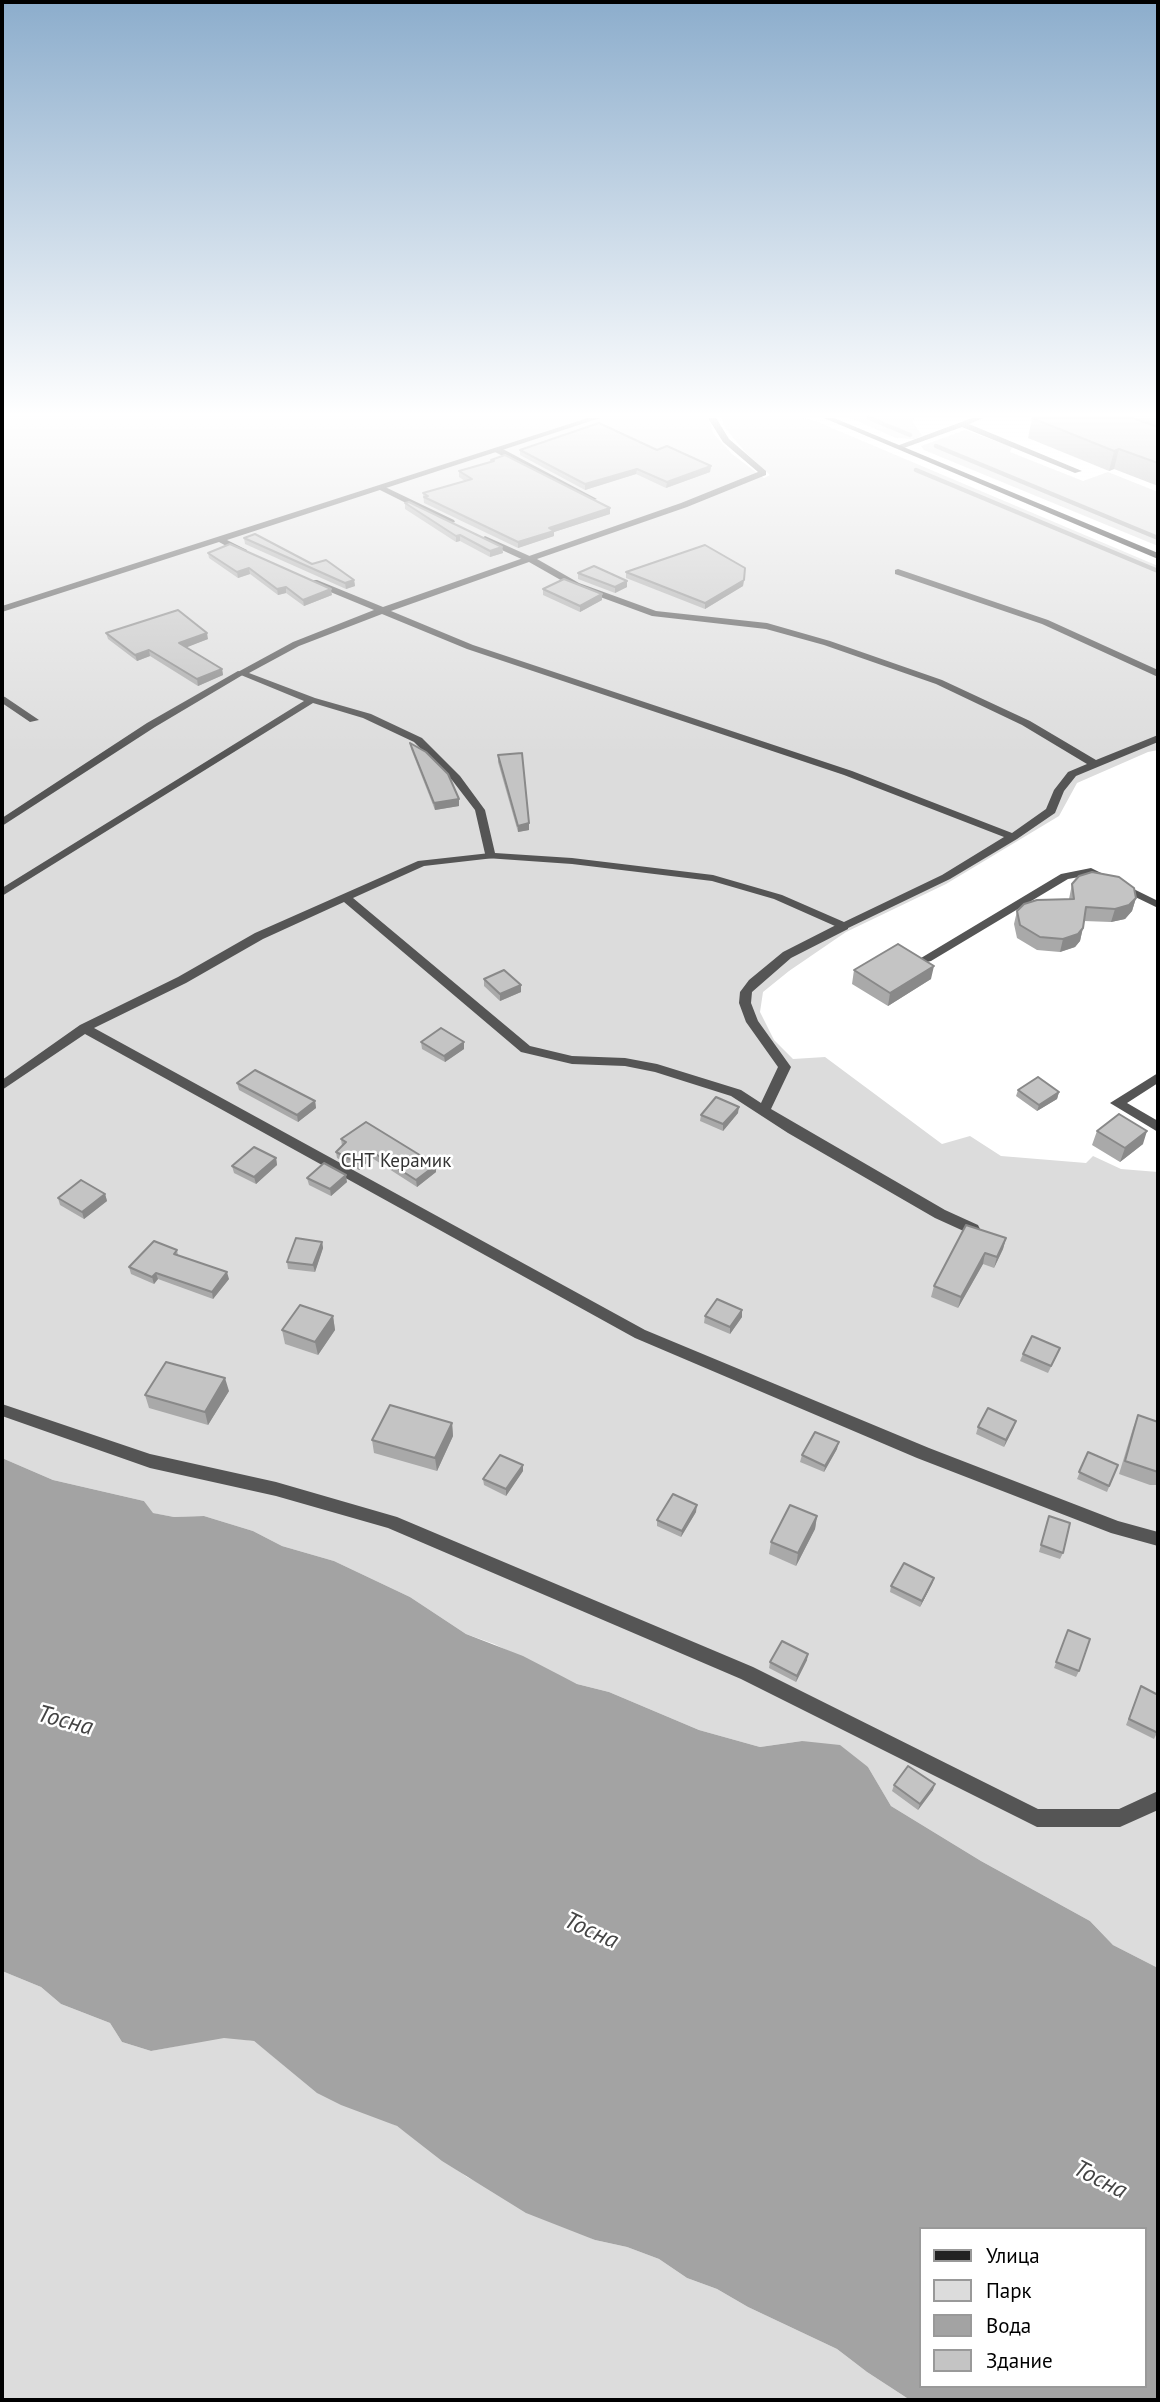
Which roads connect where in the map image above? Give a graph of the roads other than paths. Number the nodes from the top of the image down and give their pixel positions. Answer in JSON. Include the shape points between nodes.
{"nodes":[{"id":1,"x":252,"y":530,"type":"edge"},
{"id":2,"x":611,"y":530,"type":"edge"},
{"id":3,"x":1096,"y":530,"type":"edge"},
{"id":4,"x":473,"y":533,"type":"edge"},
{"id":5,"x":221,"y":540,"type":"junction"},
{"id":6,"x":252,"y":555,"type":"edge"},
{"id":7,"x":1158,"y":556,"type":"edge"},
{"id":8,"x":531,"y":560,"type":"junction"},
{"id":9,"x":898,"y":572,"type":"dead end"},
{"id":10,"x":299,"y":576,"type":"edge"},
{"id":11,"x":2,"y":609,"type":"edge"},
{"id":12,"x":381,"y":611,"type":"junction"},
{"id":13,"x":241,"y":673,"type":"junction"},
{"id":14,"x":1158,"y":674,"type":"edge"},
{"id":15,"x":2,"y":699,"type":"edge"},
{"id":16,"x":312,"y":700,"type":"junction"},
{"id":17,"x":34,"y":720,"type":"dead end"},
{"id":18,"x":1158,"y":738,"type":"edge"},
{"id":19,"x":1095,"y":764,"type":"junction"},
{"id":20,"x":2,"y":823,"type":"edge"},
{"id":21,"x":1013,"y":837,"type":"junction"},
{"id":22,"x":490,"y":856,"type":"junction"},
{"id":23,"x":2,"y":893,"type":"edge"},
{"id":24,"x":344,"y":897,"type":"junction"},
{"id":25,"x":1158,"y":905,"type":"edge"},
{"id":26,"x":845,"y":926,"type":"junction"},
{"id":27,"x":927,"y":958,"type":"edge"},
{"id":28,"x":84,"y":1028,"type":"junction"},
{"id":29,"x":1158,"y":1077,"type":"edge"},
{"id":30,"x":2,"y":1086,"type":"edge"},
{"id":31,"x":764,"y":1110,"type":"junction"},
{"id":32,"x":1158,"y":1127,"type":"edge"},
{"id":33,"x":974,"y":1229,"type":"edge"},
{"id":34,"x":2,"y":1410,"type":"edge"},
{"id":35,"x":1158,"y":1539,"type":"edge"},
{"id":36,"x":1158,"y":1800,"type":"edge"}],
"edges":[{"from":1,"to":5,"type":"street"},
{"from":2,"to":8,"type":"street"},
{"from":3,"to":7,"type":"main road"},
{"from":4,"to":8,"type":"street"},
{"from":5,"to":6,"type":"street"},
{"from":5,"to":11,"type":"street"},
{"from":8,"to":12,"type":"street"},
{"from":8,"to":19,"type":"street","via":[[576,585],[655,614],[768,626],[939,682],[1026,723]]},
{"from":9,"to":14,"type":"street","via":[[1045,622]]},
{"from":10,"to":12,"type":"street"},
{"from":12,"to":13,"type":"street","via":[[296,644]]},
{"from":12,"to":21,"type":"street","via":[[543,673],[848,773]]},
{"from":13,"to":16,"type":"street"},
{"from":13,"to":20,"type":"street","via":[[151,725]]},
{"from":15,"to":17,"type":"street"},
{"from":16,"to":22,"type":"street","via":[[367,716],[418,740],[480,810]]},
{"from":16,"to":23,"type":"street"},
{"from":18,"to":19,"type":"street"},
{"from":19,"to":21,"type":"street","via":[[1072,774],[1051,811]]},
{"from":21,"to":26,"type":"street","via":[[946,877]]},
{"from":22,"to":24,"type":"street","via":[[422,863]]},
{"from":22,"to":26,"type":"street","via":[[713,878],[778,897]]},
{"from":24,"to":28,"type":"street"},
{"from":24,"to":31,"type":"street","via":[[526,1049],[572,1060],[657,1068],[736,1093]]},
{"from":25,"to":27,"type":"street","via":[[1091,870],[1065,876]]},
{"from":26,"to":31,"type":"street","via":[[787,955],[746,992],[752,1022],[785,1067]]},
{"from":28,"to":30,"type":"street"},
{"from":28,"to":35,"type":"street","via":[[640,1334],[923,1453],[1117,1528]]},
{"from":29,"to":32,"type":"street","via":[[1117,1103]]},
{"from":31,"to":33,"type":"street","via":[[940,1214]]},
{"from":34,"to":36,"type":"street","via":[[150,1461],[276,1489],[391,1522],[747,1673],[1037,1818],[1120,1818]]}]}
